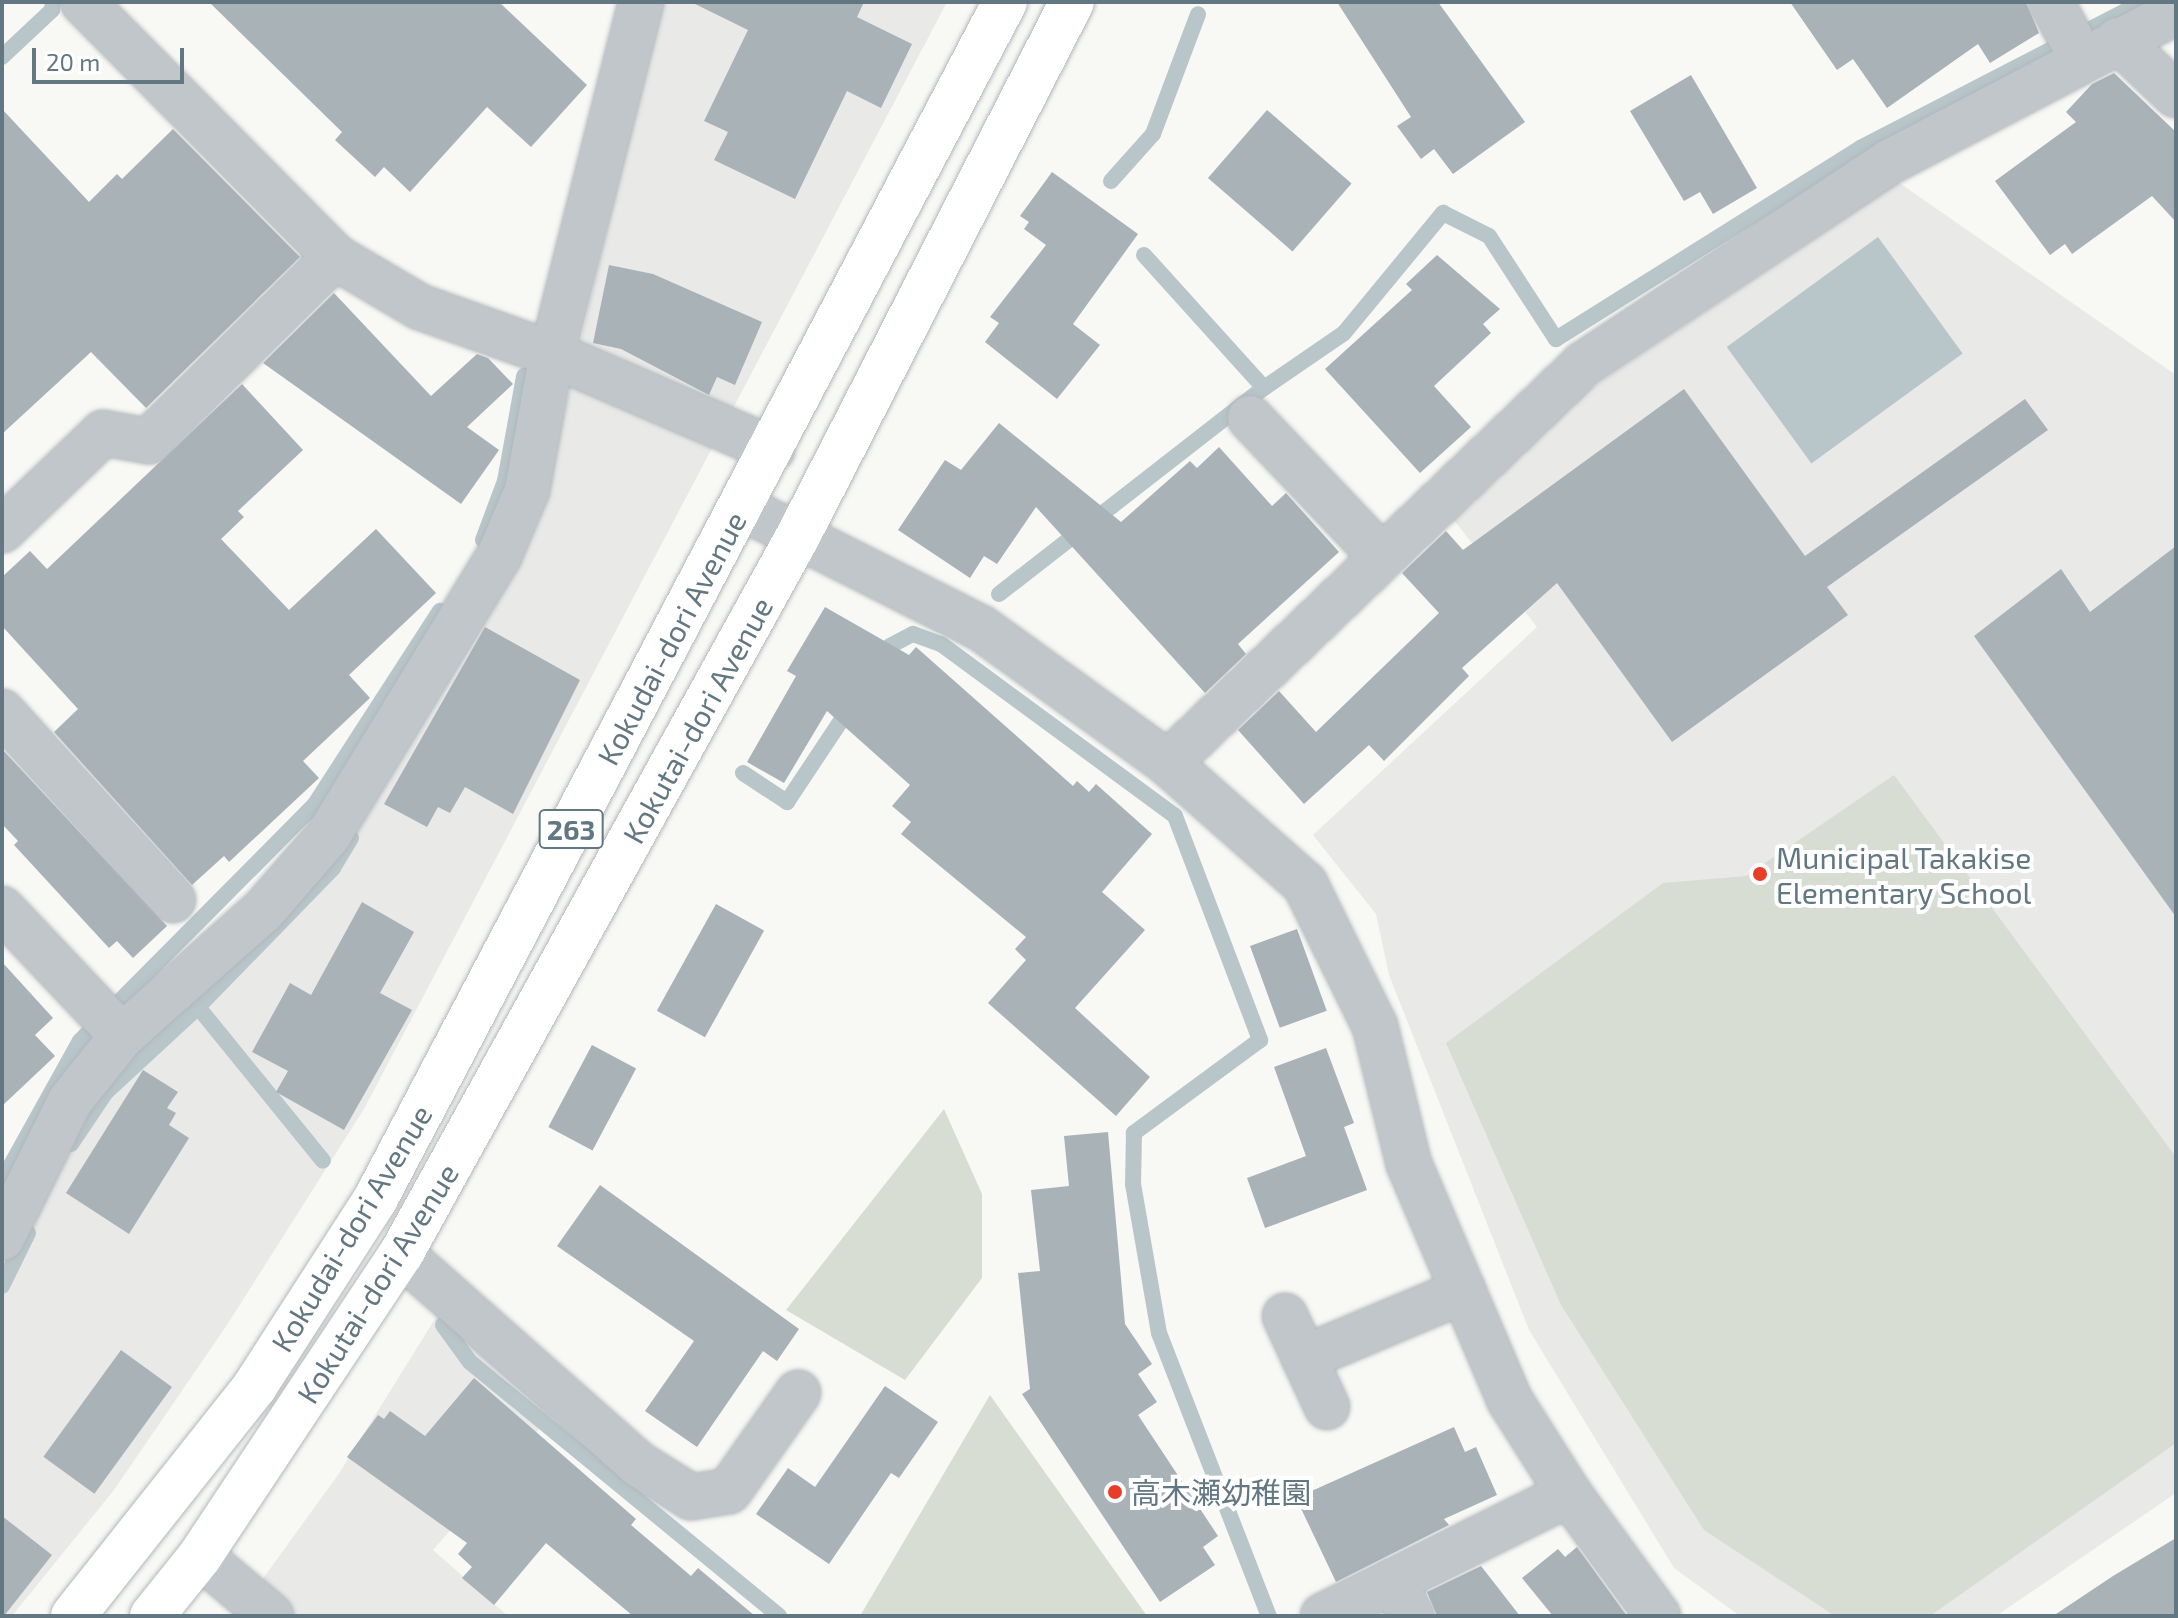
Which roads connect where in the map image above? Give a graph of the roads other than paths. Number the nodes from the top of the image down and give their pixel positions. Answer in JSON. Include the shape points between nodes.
{"nodes":[{"id":1,"x":83,"y":2,"type":"edge"},
{"id":2,"x":641,"y":2,"type":"edge"},
{"id":3,"x":1005,"y":2,"type":"edge"},
{"id":4,"x":1072,"y":2,"type":"edge"},
{"id":5,"x":2176,"y":12,"type":"edge"},
{"id":6,"x":2078,"y":30,"type":"edge"},
{"id":7,"x":2176,"y":95,"type":"edge"},
{"id":8,"x":335,"y":257,"type":"junction"},
{"id":9,"x":552,"y":354,"type":"junction"},
{"id":10,"x":1250,"y":418,"type":"dead end"},
{"id":11,"x":772,"y":449,"type":"junction"},
{"id":12,"x":741,"y":507,"type":"junction"},
{"id":13,"x":3,"y":527,"type":"edge"},
{"id":14,"x":798,"y":536,"type":"junction"},
{"id":15,"x":1382,"y":557,"type":"junction"},
{"id":16,"x":2,"y":712,"type":"edge"},
{"id":17,"x":1168,"y":763,"type":"junction"},
{"id":18,"x":173,"y":900,"type":"dead end"},
{"id":19,"x":2,"y":909,"type":"edge"},
{"id":20,"x":109,"y":1023,"type":"junction"},
{"id":21,"x":2,"y":1238,"type":"edge"},
{"id":22,"x":401,"y":1254,"type":"junction"},
{"id":23,"x":1463,"y":1291,"type":"junction"},
{"id":24,"x":1285,"y":1316,"type":"dead end"},
{"id":25,"x":1304,"y":1358,"type":"junction"},
{"id":26,"x":798,"y":1393,"type":"dead end"},
{"id":27,"x":1327,"y":1407,"type":"dead end"},
{"id":28,"x":1569,"y":1494,"type":"junction"},
{"id":29,"x":200,"y":1556,"type":"junction"},
{"id":30,"x":1402,"y":1598,"type":"edge"},
{"id":31,"x":73,"y":1616,"type":"edge"},
{"id":32,"x":152,"y":1616,"type":"edge"},
{"id":33,"x":271,"y":1616,"type":"edge"},
{"id":34,"x":1323,"y":1616,"type":"edge"},
{"id":35,"x":1658,"y":1616,"type":"edge"}],
"edges":[{"from":1,"to":8,"type":"street"},
{"from":2,"to":9,"type":"street"},
{"from":3,"to":11,"type":"highway","name":"Kokudai-dori Avenue","number":"263"},
{"from":4,"to":14,"type":"highway","name":"Kokutai-dori Avenue","number":"263"},
{"from":5,"to":6,"type":"street"},
{"from":6,"to":7,"type":"street"},
{"from":6,"to":15,"type":"street","via":[[1584,364]]},
{"from":8,"to":9,"type":"street","via":[[420,307]]},
{"from":8,"to":13,"type":"street","via":[[149,441],[103,433]]},
{"from":9,"to":11,"type":"street"},
{"from":9,"to":20,"type":"street","via":[[527,490],[499,556],[328,836],[263,911]]},
{"from":10,"to":15,"type":"street"},
{"from":11,"to":12,"type":"highway","name":"Kokudai-dori Avenue","number":"263"},
{"from":12,"to":14,"type":"street"},
{"from":12,"to":31,"type":"highway","name":"Kokudai-dori Avenue","number":"263","via":[[376,1198],[255,1386]]},
{"from":14,"to":17,"type":"street","via":[[981,628]]},
{"from":14,"to":22,"type":"highway","name":"Kokutai-dori Avenue","number":"263"},
{"from":15,"to":17,"type":"street"},
{"from":16,"to":18,"type":"street"},
{"from":17,"to":23,"type":"street","via":[[1305,884],[1375,1026],[1409,1164]]},
{"from":19,"to":20,"type":"street"},
{"from":20,"to":21,"type":"street"},
{"from":22,"to":26,"type":"street","via":[[638,1464],[691,1497],[729,1491]]},
{"from":22,"to":29,"type":"highway","name":"Kokutai-dori Avenue","number":"263"},
{"from":23,"to":25,"type":"street"},
{"from":23,"to":28,"type":"street","via":[[1509,1399]]},
{"from":24,"to":25,"type":"street"},
{"from":25,"to":27,"type":"street"},
{"from":28,"to":30,"type":"street"},
{"from":28,"to":35,"type":"street"},
{"from":29,"to":32,"type":"highway","name":"Kokutai-dori Avenue","number":"263"},
{"from":29,"to":33,"type":"street"},
{"from":30,"to":34,"type":"street"}]}
